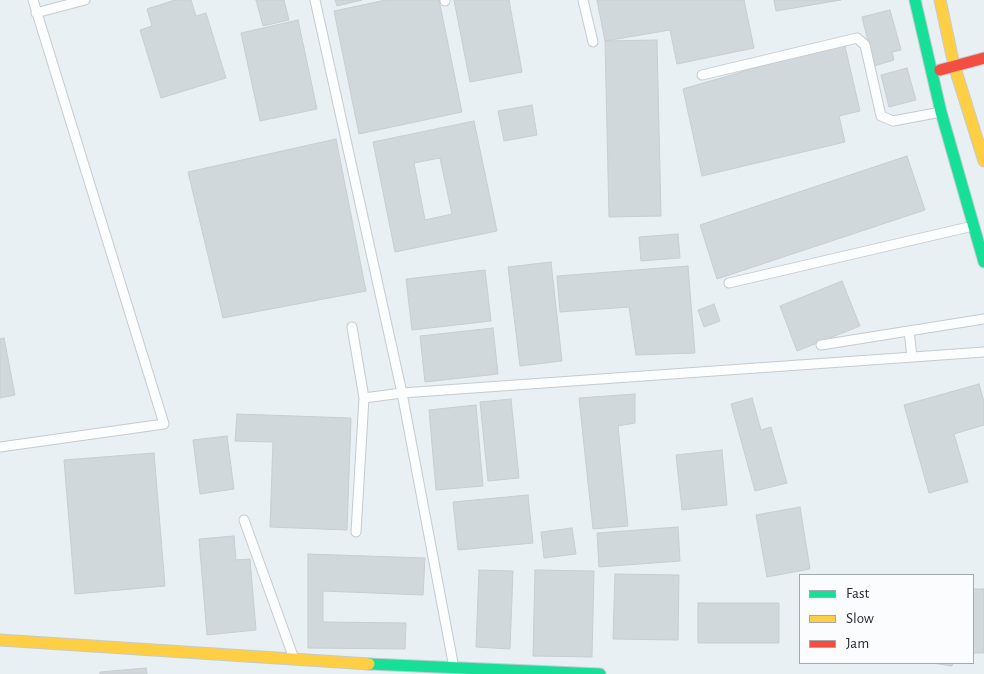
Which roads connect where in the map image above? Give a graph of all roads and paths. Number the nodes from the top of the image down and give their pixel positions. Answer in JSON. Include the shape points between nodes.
{"nodes":[{"id":1,"x":33,"y":0,"type":"edge"},
{"id":2,"x":85,"y":0,"type":"edge"},
{"id":3,"x":314,"y":0,"type":"edge"},
{"id":4,"x":583,"y":0,"type":"edge"},
{"id":5,"x":915,"y":0,"type":"edge"},
{"id":6,"x":940,"y":0,"type":"edge"},
{"id":7,"x":36,"y":12,"type":"junction"},
{"id":8,"x":593,"y":42,"type":"dead end"},
{"id":9,"x":984,"y":58,"type":"edge"},
{"id":10,"x":954,"y":65,"type":"junction"},
{"id":11,"x":931,"y":73,"type":"junction"},
{"id":12,"x":702,"y":75,"type":"dead end"},
{"id":13,"x":941,"y":112,"type":"junction"},
{"id":14,"x":984,"y":161,"type":"edge"},
{"id":15,"x":974,"y":226,"type":"junction"},
{"id":16,"x":984,"y":262,"type":"edge"},
{"id":17,"x":729,"y":283,"type":"dead end"},
{"id":18,"x":984,"y":319,"type":"edge"},
{"id":19,"x":352,"y":327,"type":"dead end"},
{"id":20,"x":909,"y":331,"type":"junction"},
{"id":21,"x":820,"y":346,"type":"dead end"},
{"id":22,"x":984,"y":352,"type":"edge"},
{"id":23,"x":912,"y":357,"type":"junction"},
{"id":24,"x":402,"y":393,"type":"junction"},
{"id":25,"x":364,"y":398,"type":"junction"},
{"id":26,"x":0,"y":447,"type":"edge"},
{"id":27,"x":244,"y":520,"type":"dead end"},
{"id":28,"x":356,"y":532,"type":"dead end"},
{"id":29,"x":0,"y":640,"type":"edge"},
{"id":30,"x":294,"y":659,"type":"junction"},
{"id":31,"x":454,"y":669,"type":"junction"},
{"id":32,"x":519,"y":673,"type":"edge"},
{"id":33,"x":600,"y":674,"type":"edge"}],
"edges":[{"from":1,"to":7,"type":"lane"},
{"from":2,"to":7,"type":"lane"},
{"from":3,"to":24,"type":"lane"},
{"from":4,"to":8,"type":"lane"},
{"from":5,"to":11,"type":"street"},
{"from":6,"to":10,"type":"street"},
{"from":7,"to":26,"type":"lane","via":[[164,424]]},
{"from":9,"to":10,"type":"street"},
{"from":10,"to":11,"type":"street"},
{"from":10,"to":14,"type":"street"},
{"from":11,"to":13,"type":"street"},
{"from":12,"to":13,"type":"lane","via":[[857,38],[865,45],[881,116],[893,121]]},
{"from":13,"to":15,"type":"street"},
{"from":15,"to":16,"type":"street"},
{"from":15,"to":17,"type":"lane"},
{"from":18,"to":20,"type":"lane"},
{"from":19,"to":25,"type":"lane"},
{"from":20,"to":21,"type":"lane"},
{"from":20,"to":23,"type":"lane"},
{"from":22,"to":23,"type":"lane"},
{"from":23,"to":24,"type":"lane"},
{"from":24,"to":25,"type":"lane"},
{"from":24,"to":31,"type":"lane"},
{"from":25,"to":28,"type":"lane"},
{"from":27,"to":30,"type":"lane"},
{"from":29,"to":30,"type":"street"},
{"from":30,"to":31,"type":"street"},
{"from":31,"to":32,"type":"street"},
{"from":32,"to":33,"type":"street"}]}
